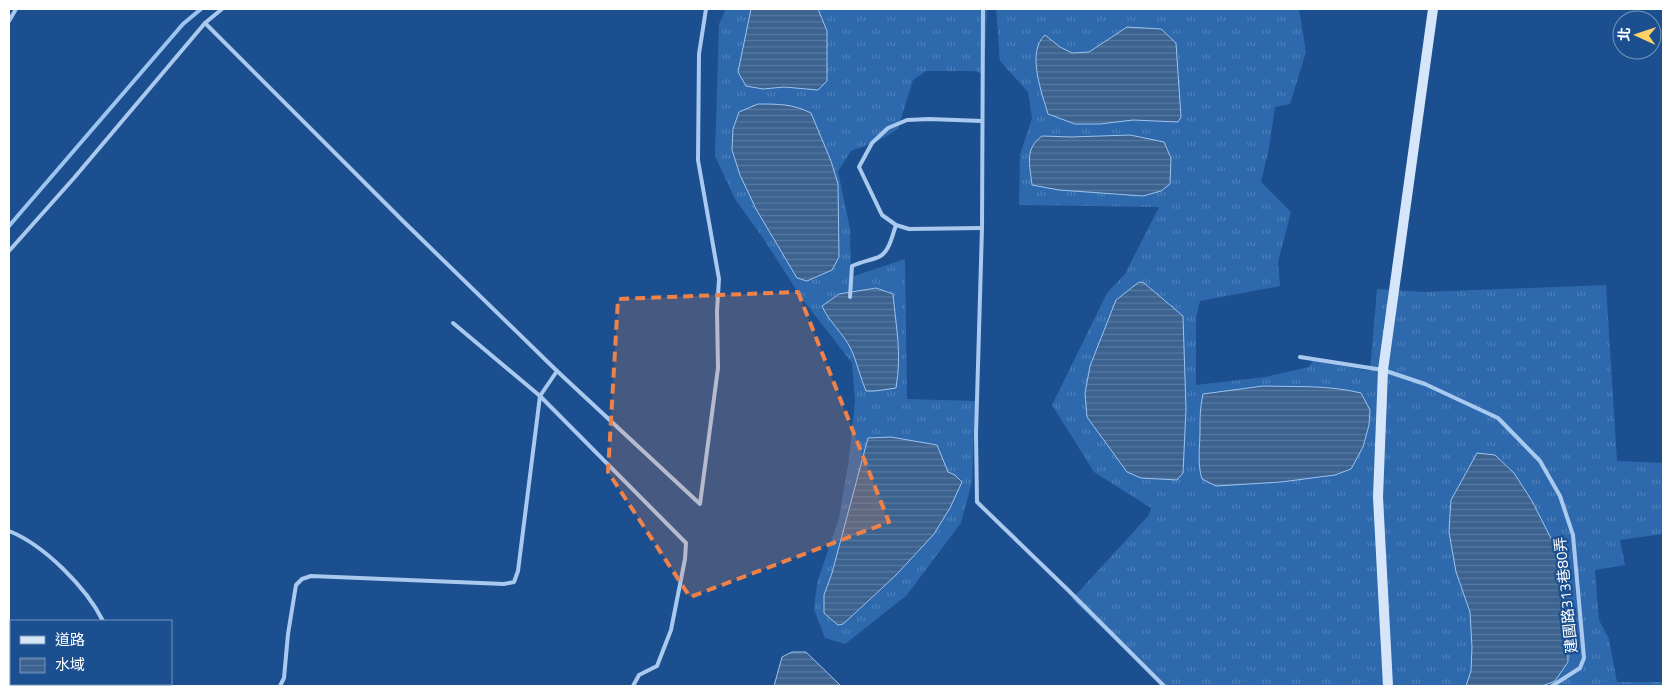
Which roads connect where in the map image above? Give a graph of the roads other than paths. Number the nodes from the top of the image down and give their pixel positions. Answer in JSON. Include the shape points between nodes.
{"nodes":[{"id":1,"x":16,"y":9,"type":"edge"},
{"id":2,"x":222,"y":9,"type":"edge"},
{"id":3,"x":706,"y":9,"type":"edge"},
{"id":4,"x":982,"y":9,"type":"edge"},
{"id":5,"x":1433,"y":9,"type":"edge"},
{"id":6,"x":9,"y":21,"type":"edge"},
{"id":7,"x":205,"y":24,"type":"junction"},
{"id":8,"x":982,"y":121,"type":"junction"},
{"id":9,"x":896,"y":225,"type":"junction"},
{"id":10,"x":982,"y":228,"type":"junction"},
{"id":11,"x":9,"y":251,"type":"edge"},
{"id":12,"x":850,"y":297,"type":"dead end"},
{"id":13,"x":453,"y":323,"type":"dead end"},
{"id":14,"x":1300,"y":357,"type":"dead end"},
{"id":15,"x":1383,"y":370,"type":"junction"},
{"id":16,"x":557,"y":371,"type":"junction"},
{"id":17,"x":540,"y":396,"type":"junction"},
{"id":18,"x":9,"y":531,"type":"edge"},
{"id":19,"x":103,"y":620,"type":"edge"},
{"id":20,"x":280,"y":686,"type":"edge"},
{"id":21,"x":634,"y":686,"type":"edge"},
{"id":22,"x":1164,"y":686,"type":"edge"},
{"id":23,"x":1388,"y":686,"type":"edge"},
{"id":24,"x":1552,"y":686,"type":"edge"}],
"edges":[{"from":1,"to":6,"type":"lane"},
{"from":2,"to":7,"type":"lane"},
{"from":3,"to":16,"type":"lane","via":[[699,54],[698,160],[719,279],[718,368],[700,504]]},
{"from":4,"to":8,"type":"lane"},
{"from":5,"to":15,"type":"street"},
{"from":7,"to":11,"type":"lane"},
{"from":7,"to":16,"type":"lane"},
{"from":8,"to":9,"type":"lane","via":[[907,120],[888,128],[872,143],[859,166],[882,215]]},
{"from":8,"to":10,"type":"lane"},
{"from":9,"to":10,"type":"lane","via":[[909,229]]},
{"from":9,"to":12,"type":"lane","via":[[888,250],[878,258],[852,266]]},
{"from":10,"to":22,"type":"lane","via":[[977,502]]},
{"from":13,"to":17,"type":"lane"},
{"from":14,"to":15,"type":"lane","name":"建國路313巷80弄"},
{"from":15,"to":23,"type":"street","via":[[1378,497]]},
{"from":15,"to":24,"type":"lane","name":"建國路313巷80弄","via":[[1425,384],[1498,418],[1540,461],[1560,496],[1573,535],[1584,658],[1580,668]]},
{"from":16,"to":17,"type":"lane"},
{"from":17,"to":20,"type":"lane","via":[[514,582],[302,578],[296,585],[284,678]]},
{"from":17,"to":21,"type":"lane","via":[[686,543],[671,630],[656,666],[639,675]]},
{"from":18,"to":19,"type":"lane","via":[[47,554],[96,606]]}]}
